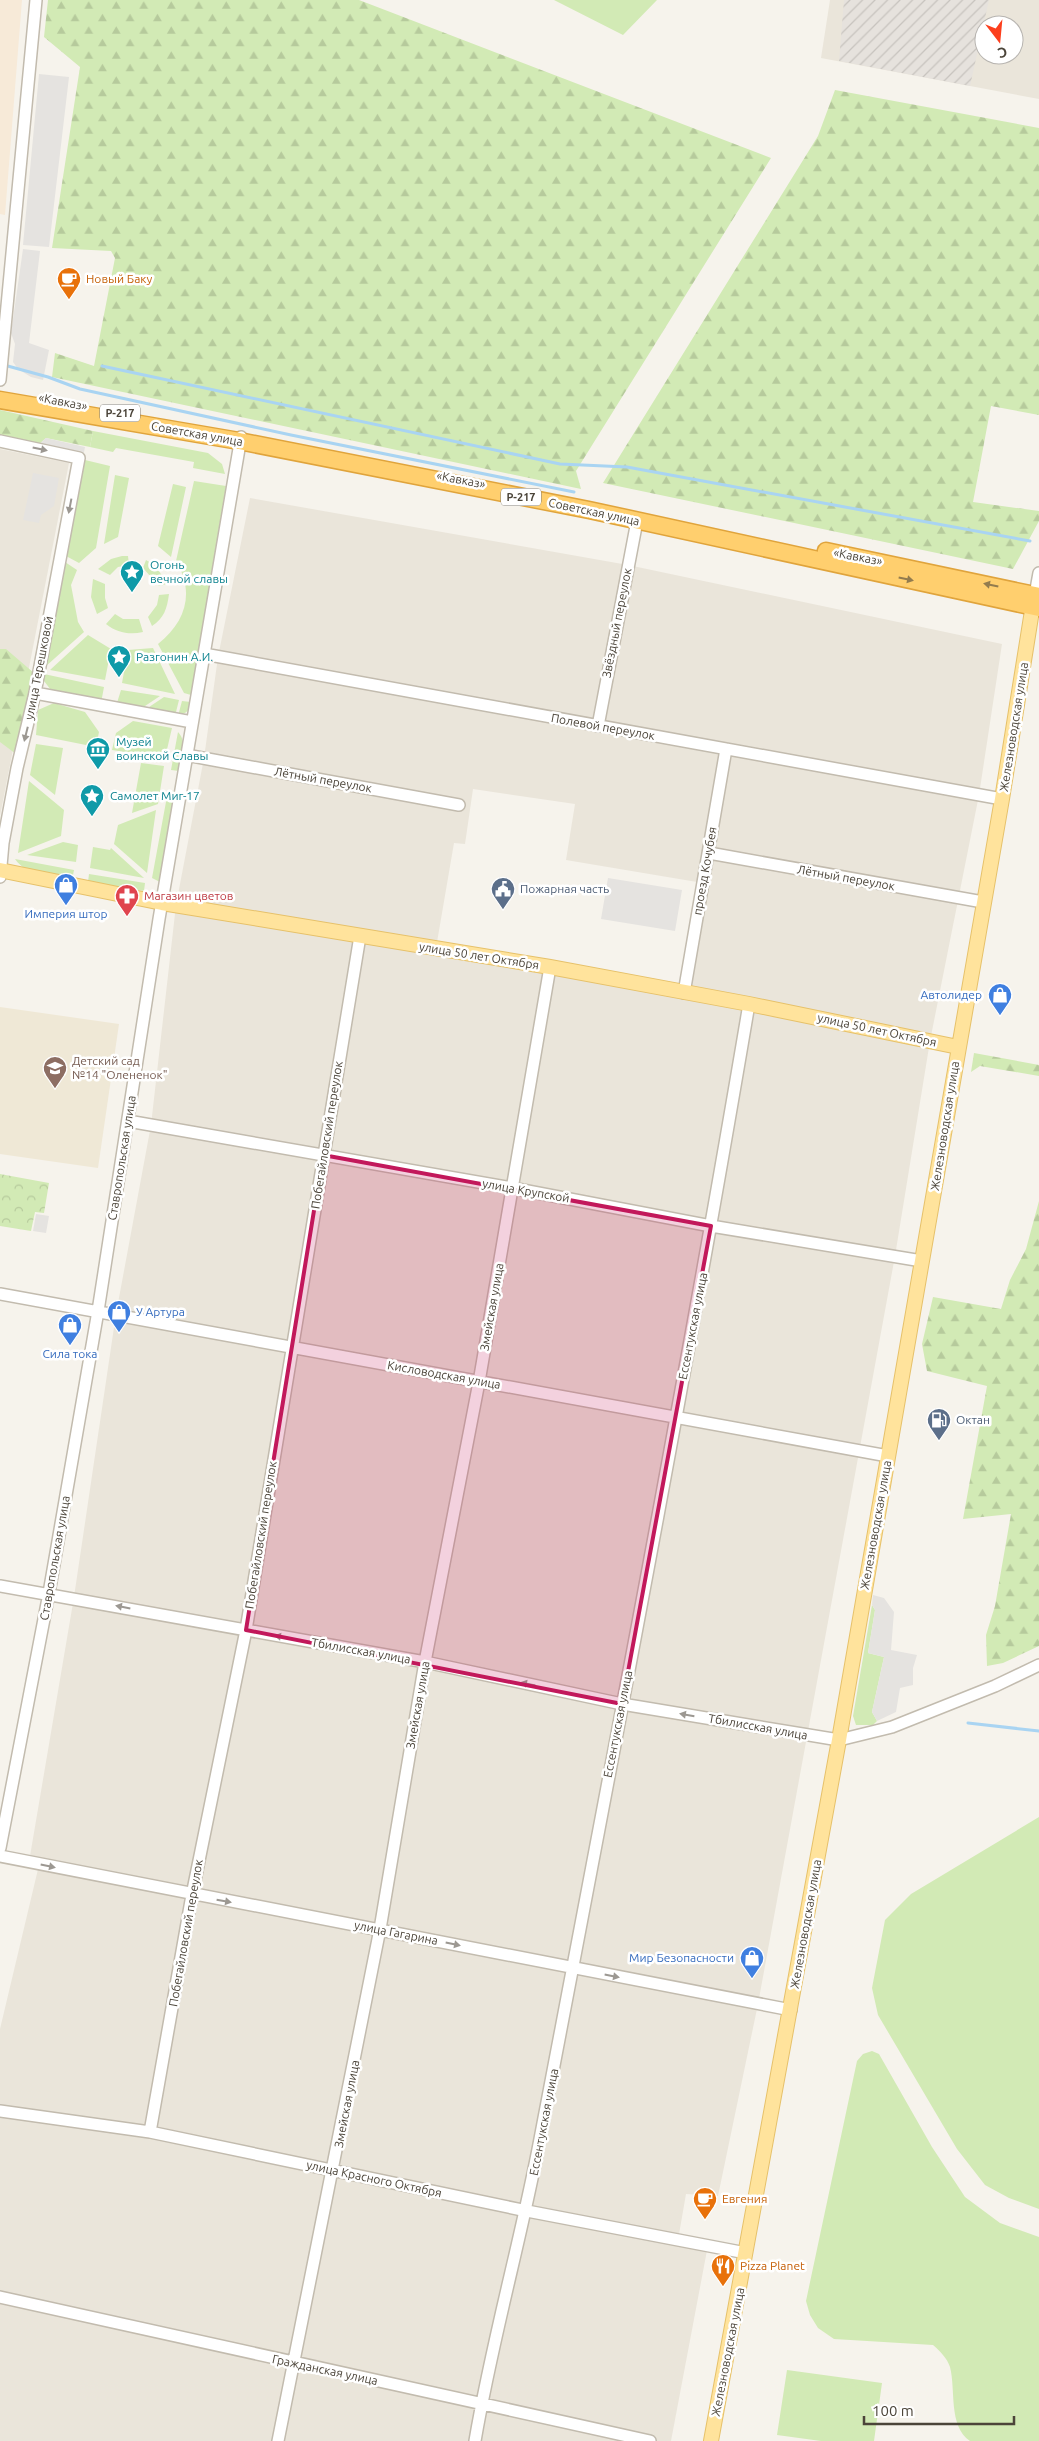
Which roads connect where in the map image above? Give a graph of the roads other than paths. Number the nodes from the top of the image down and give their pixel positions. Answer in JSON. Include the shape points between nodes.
{"nodes":[{"id":1,"x":36,"y":0,"type":"edge"},
{"id":2,"x":0,"y":380,"type":"edge"},
{"id":3,"x":0,"y":389,"type":"edge"},
{"id":4,"x":0,"y":400,"type":"edge"},
{"id":5,"x":240,"y":439,"type":"junction"},
{"id":6,"x":0,"y":441,"type":"edge"},
{"id":7,"x":637,"y":521,"type":"junction"},
{"id":8,"x":1039,"y":573,"type":"edge"},
{"id":9,"x":1036,"y":602,"type":"edge"},
{"id":10,"x":204,"y":654,"type":"junction"},
{"id":11,"x":35,"y":693,"type":"junction"},
{"id":12,"x":192,"y":722,"type":"junction"},
{"id":13,"x":598,"y":726,"type":"junction"},
{"id":14,"x":726,"y":750,"type":"junction"},
{"id":15,"x":186,"y":755,"type":"junction"},
{"id":16,"x":1002,"y":799,"type":"junction"},
{"id":17,"x":459,"y":805,"type":"dead end"},
{"id":18,"x":708,"y":853,"type":"junction"},
{"id":19,"x":0,"y":872,"type":"edge"},
{"id":20,"x":983,"y":902,"type":"junction"},
{"id":21,"x":162,"y":903,"type":"junction"},
{"id":22,"x":360,"y":936,"type":"junction"},
{"id":23,"x":550,"y":968,"type":"junction"},
{"id":24,"x":684,"y":993,"type":"junction"},
{"id":25,"x":749,"y":1004,"type":"junction"},
{"id":26,"x":958,"y":1047,"type":"junction"},
{"id":27,"x":128,"y":1121,"type":"junction"},
{"id":28,"x":323,"y":1155,"type":"junction"},
{"id":29,"x":512,"y":1188,"type":"junction"},
{"id":30,"x":712,"y":1226,"type":"junction"},
{"id":31,"x":922,"y":1261,"type":"junction"},
{"id":32,"x":0,"y":1294,"type":"edge"},
{"id":33,"x":98,"y":1311,"type":"junction"},
{"id":34,"x":293,"y":1347,"type":"junction"},
{"id":35,"x":479,"y":1382,"type":"junction"},
{"id":36,"x":676,"y":1416,"type":"junction"},
{"id":37,"x":888,"y":1456,"type":"junction"},
{"id":38,"x":0,"y":1586,"type":"edge"},
{"id":39,"x":49,"y":1593,"type":"junction"},
{"id":40,"x":246,"y":1630,"type":"junction"},
{"id":41,"x":425,"y":1662,"type":"junction"},
{"id":42,"x":1039,"y":1666,"type":"edge"},
{"id":43,"x":622,"y":1704,"type":"junction"},
{"id":44,"x":839,"y":1740,"type":"junction"},
{"id":45,"x":0,"y":1848,"type":"edge"},
{"id":46,"x":0,"y":1856,"type":"edge"},
{"id":47,"x":192,"y":1896,"type":"junction"},
{"id":48,"x":380,"y":1930,"type":"junction"},
{"id":49,"x":573,"y":1969,"type":"junction"},
{"id":50,"x":791,"y":2010,"type":"junction"},
{"id":51,"x":0,"y":2111,"type":"edge"},
{"id":52,"x":150,"y":2132,"type":"junction"},
{"id":53,"x":334,"y":2171,"type":"junction"},
{"id":54,"x":527,"y":2211,"type":"junction"},
{"id":55,"x":746,"y":2253,"type":"junction"},
{"id":56,"x":0,"y":2297,"type":"edge"},
{"id":57,"x":293,"y":2363,"type":"junction"},
{"id":58,"x":481,"y":2404,"type":"junction"},
{"id":59,"x":278,"y":2441,"type":"edge"},
{"id":60,"x":475,"y":2441,"type":"edge"},
{"id":61,"x":650,"y":2441,"type":"edge"},
{"id":62,"x":711,"y":2441,"type":"edge"}],
"edges":[{"from":1,"to":2,"type":"street"},
{"from":3,"to":5,"type":"highway","name":"«Кавказ»","number":"Р-217"},
{"from":4,"to":5,"type":"highway","name":"Советская улица","number":"Р-217"},
{"from":5,"to":7,"type":"highway","name":"Советская улица","number":"Р-217"},
{"from":9,"to":5,"type":"highway","name":"«Кавказ»","number":"Р-217","one_way":true,"via":[[894,564]]},
{"from":5,"to":10,"type":"street","name":"Ставропольская улица"},
{"from":6,"to":11,"type":"street","name":"улица Терешковой","one_way":true,"via":[[80,458]]},
{"from":7,"to":9,"type":"highway","name":"Советская улица","number":"Р-217","one_way":true},
{"from":7,"to":13,"type":"street","name":"Звёздный переулок"},
{"from":8,"to":9,"type":"street"},
{"from":9,"to":16,"type":"main road","name":"Железноводская улица"},
{"from":10,"to":12,"type":"street","name":"Ставропольская улица"},
{"from":10,"to":13,"type":"street","name":"Полевой переулок"},
{"from":11,"to":12,"type":"street"},
{"from":11,"to":19,"type":"street","name":"улица Терешковой","one_way":true,"via":[[17,768]]},
{"from":12,"to":15,"type":"street","name":"Ставропольская улица"},
{"from":13,"to":14,"type":"street","name":"Полевой переулок"},
{"from":14,"to":16,"type":"street","name":"Полевой переулок"},
{"from":14,"to":18,"type":"street","name":"проезд Кочубея"},
{"from":15,"to":17,"type":"street","name":"Лётный переулок"},
{"from":15,"to":21,"type":"street","name":"Ставропольская улица"},
{"from":16,"to":20,"type":"main road","name":"Железноводская улица"},
{"from":18,"to":20,"type":"street","name":"Лётный переулок"},
{"from":18,"to":24,"type":"street","name":"проезд Кочубея"},
{"from":19,"to":21,"type":"main road","name":"улица 50 лет Октября"},
{"from":20,"to":26,"type":"main road","name":"Железноводская улица"},
{"from":21,"to":22,"type":"main road","name":"улица 50 лет Октября"},
{"from":21,"to":27,"type":"street","name":"Ставропольская улица"},
{"from":22,"to":23,"type":"main road","name":"улица 50 лет Октября"},
{"from":22,"to":28,"type":"street","name":"Побегайловский переулок"},
{"from":23,"to":24,"type":"main road","name":"улица 50 лет Октября"},
{"from":23,"to":29,"type":"street","name":"Змейская улица"},
{"from":24,"to":25,"type":"main road","name":"улица 50 лет Октября"},
{"from":25,"to":26,"type":"main road","name":"улица 50 лет Октября"},
{"from":25,"to":30,"type":"street","name":"Ессентукская улица"},
{"from":26,"to":31,"type":"main road","name":"Железноводская улица"},
{"from":27,"to":28,"type":"street","name":"улица Крупской"},
{"from":27,"to":33,"type":"street","name":"Ставропольская улица"},
{"from":28,"to":29,"type":"street","name":"улица Крупской"},
{"from":28,"to":34,"type":"street","name":"Побегайловский переулок"},
{"from":29,"to":30,"type":"street","name":"улица Крупской"},
{"from":29,"to":35,"type":"street","name":"Змейская улица"},
{"from":30,"to":31,"type":"street","name":"улица Крупской"},
{"from":30,"to":36,"type":"street","name":"Ессентукская улица"},
{"from":31,"to":37,"type":"main road","name":"Железноводская улица"},
{"from":32,"to":33,"type":"street","name":"Кисловодская улица"},
{"from":33,"to":34,"type":"street","name":"Кисловодская улица"},
{"from":33,"to":39,"type":"street","name":"Ставропольская улица"},
{"from":34,"to":35,"type":"street","name":"Кисловодская улица"},
{"from":34,"to":40,"type":"street","name":"Побегайловский переулок"},
{"from":35,"to":36,"type":"street","name":"Кисловодская улица"},
{"from":35,"to":41,"type":"street","name":"Змейская улица"},
{"from":36,"to":37,"type":"street","name":"Кисловодская улица"},
{"from":36,"to":43,"type":"street","name":"Ессентукская улица"},
{"from":37,"to":44,"type":"main road","name":"Железноводская улица"},
{"from":38,"to":39,"type":"street","name":"Тбилисская улица"},
{"from":40,"to":39,"type":"street","name":"Тбилисская улица","one_way":true},
{"from":39,"to":45,"type":"street","name":"Ставропольская улица"},
{"from":41,"to":40,"type":"street","name":"Тбилисская улица","one_way":true},
{"from":40,"to":47,"type":"street","name":"Побегайловский переулок"},
{"from":43,"to":41,"type":"street","name":"Тбилисская улица","one_way":true},
{"from":41,"to":48,"type":"street","name":"Змейская улица"},
{"from":42,"to":44,"type":"street","via":[[892,1727]]},
{"from":44,"to":43,"type":"street","name":"Тбилисская улица","one_way":true},
{"from":43,"to":49,"type":"street","name":"Ессентукская улица"},
{"from":44,"to":50,"type":"main road","name":"Железноводская улица"},
{"from":46,"to":47,"type":"street","name":"улица Гагарина","one_way":true},
{"from":47,"to":48,"type":"street","name":"улица Гагарина","one_way":true},
{"from":47,"to":52,"type":"street","name":"Побегайловский переулок"},
{"from":48,"to":49,"type":"street","name":"улица Гагарина","one_way":true},
{"from":48,"to":53,"type":"street","name":"Змейская улица"},
{"from":49,"to":50,"type":"street","name":"улица Гагарина","one_way":true},
{"from":49,"to":54,"type":"street","name":"Ессентукская улица"},
{"from":50,"to":55,"type":"main road","name":"Железноводская улица"},
{"from":51,"to":52,"type":"street","name":"улица Красного Октября"},
{"from":52,"to":53,"type":"street","name":"улица Красного Октября"},
{"from":53,"to":54,"type":"street","name":"улица Красного Октября"},
{"from":53,"to":57,"type":"street","name":"Змейская улица"},
{"from":54,"to":55,"type":"street","name":"улица Красного Октября"},
{"from":54,"to":58,"type":"street","name":"Ессентукская улица"},
{"from":55,"to":62,"type":"main road","name":"Железноводская улица"},
{"from":56,"to":57,"type":"street","name":"Гражданская улица"},
{"from":57,"to":58,"type":"street","name":"Гражданская улица"},
{"from":57,"to":59,"type":"street","name":"Змейская улица"},
{"from":58,"to":60,"type":"street","name":"Ессентукская улица"},
{"from":58,"to":61,"type":"street","name":"Гражданская улица"}]}
